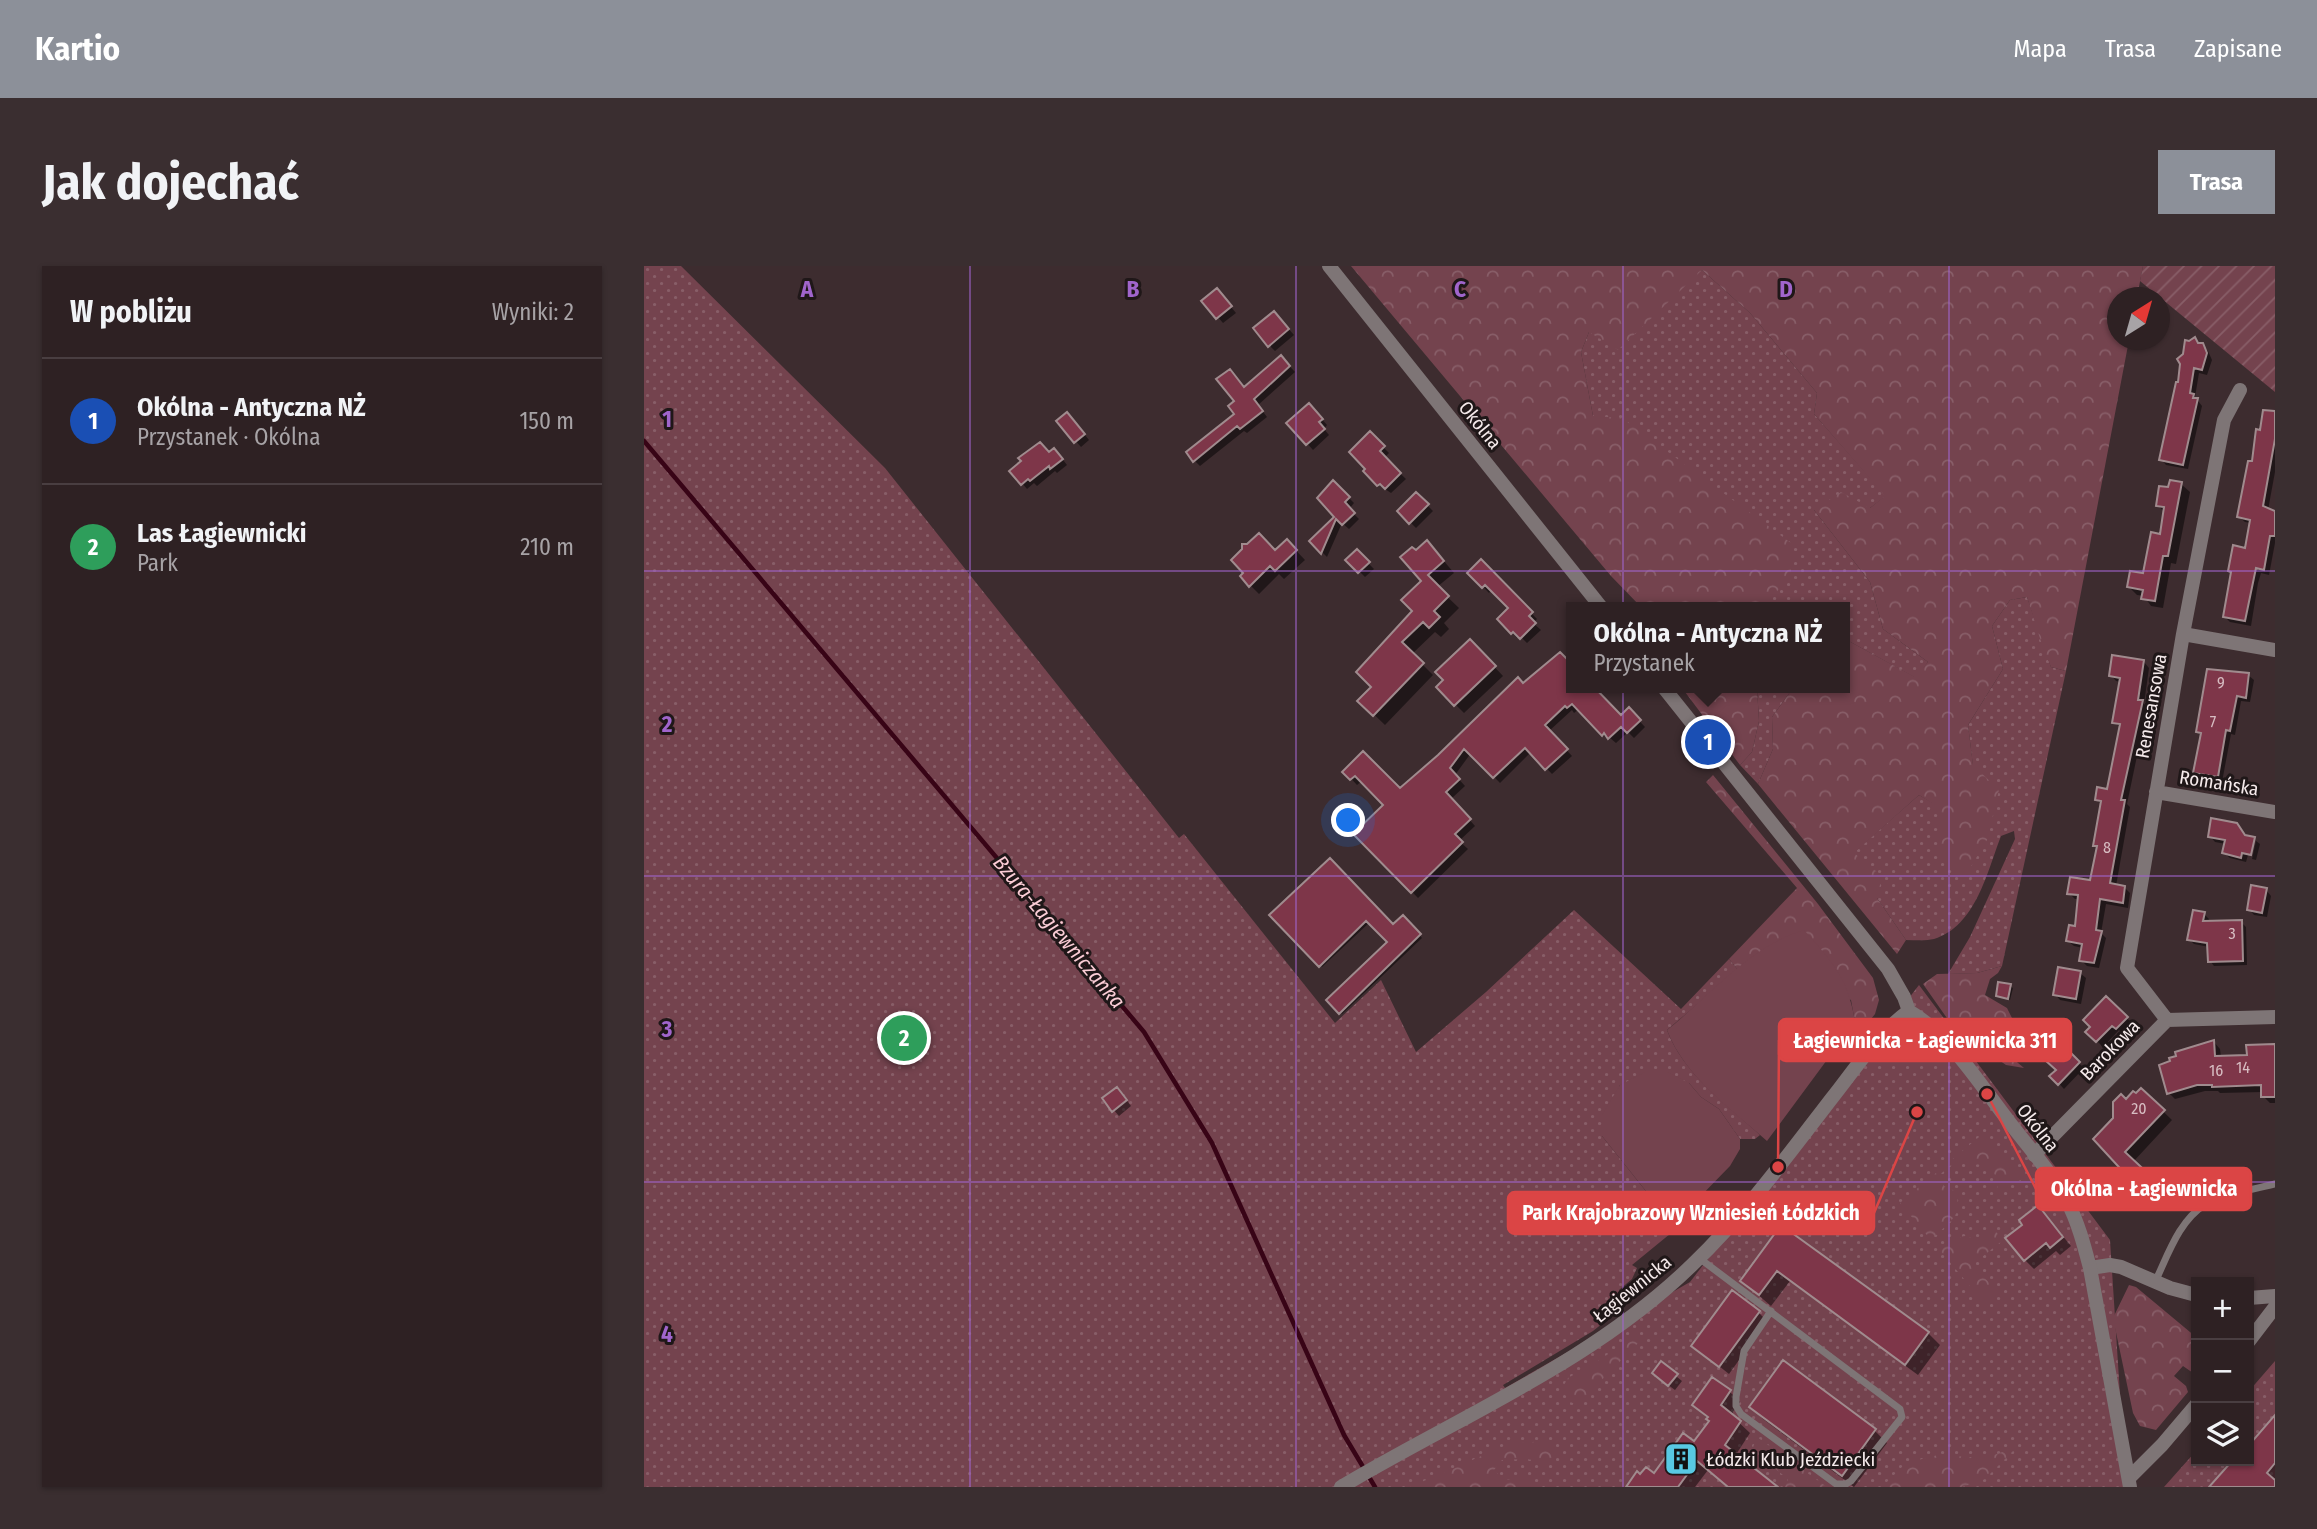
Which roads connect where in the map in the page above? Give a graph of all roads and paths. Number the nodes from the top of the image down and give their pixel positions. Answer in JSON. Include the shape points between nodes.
{"nodes":[{"id":1,"x":1329,"y":266,"type":"edge"},
{"id":2,"x":2240,"y":390,"type":"dead end"},
{"id":3,"x":1597,"y":602,"type":"edge"},
{"id":4,"x":2183,"y":634,"type":"junction"},
{"id":5,"x":2275,"y":650,"type":"edge"},
{"id":6,"x":1668,"y":693,"type":"edge"},
{"id":7,"x":2156,"y":792,"type":"junction"},
{"id":8,"x":2275,"y":812,"type":"edge"},
{"id":9,"x":1909,"y":1011,"type":"junction"},
{"id":10,"x":2275,"y":1017,"type":"edge"},
{"id":11,"x":2167,"y":1020,"type":"junction"},
{"id":12,"x":2034,"y":1155,"type":"junction"},
{"id":13,"x":2275,"y":1184,"type":"edge"},
{"id":14,"x":1699,"y":1258,"type":"junction"},
{"id":15,"x":2090,"y":1268,"type":"junction"},
{"id":16,"x":2155,"y":1282,"type":"junction"},
{"id":17,"x":2191,"y":1293,"type":"edge"},
{"id":18,"x":2275,"y":1296,"type":"edge"},
{"id":19,"x":2254,"y":1298,"type":"edge"},
{"id":20,"x":2275,"y":1307,"type":"edge"},
{"id":21,"x":1771,"y":1311,"type":"junction"},
{"id":22,"x":2250,"y":1340,"type":"edge"},
{"id":23,"x":2191,"y":1411,"type":"edge"},
{"id":24,"x":2129,"y":1482,"type":"edge"},
{"id":25,"x":1348,"y":1483,"type":"edge"}],
"edges":[{"from":1,"to":3,"type":"street","name":"Okólna"},
{"from":2,"to":4,"type":"street","name":"Renesansowa","via":[[2224,420]]},
{"from":4,"to":5,"type":"street"},
{"from":4,"to":7,"type":"street","name":"Renesansowa"},
{"from":6,"to":9,"type":"street","name":"Okólna","via":[[1888,969]]},
{"from":7,"to":8,"type":"street","name":"Romańska"},
{"from":7,"to":11,"type":"street","name":"Renesansowa","via":[[2126,968]]},
{"from":9,"to":12,"type":"street","name":"Okólna","via":[[1946,1041]]},
{"from":9,"to":14,"type":"street","name":"Łagiewnicka","via":[[1878,1039],[1744,1209]]},
{"from":10,"to":11,"type":"street","name":"Barokowa"},
{"from":11,"to":12,"type":"street","name":"Barokowa"},
{"from":12,"to":15,"type":"street","name":"Okólna","via":[[2067,1201]]},
{"from":13,"to":16,"type":"lane","via":[[2208,1203],[2194,1213],[2183,1225]]},
{"from":14,"to":21,"type":"lane"},
{"from":14,"to":25,"type":"street","name":"Łagiewnicka","via":[[1640,1310],[1576,1356]]},
{"from":15,"to":16,"type":"street","via":[[2121,1267]]},
{"from":15,"to":24,"type":"street","name":"Okólna"},
{"from":16,"to":17,"type":"street"},
{"from":18,"to":19,"type":"street"},
{"from":20,"to":22,"type":"street"},
{"from":21,"to":21,"type":"lane","via":[[1902,1412],[1846,1484],[1836,1484],[1736,1406],[1744,1351]]},
{"from":23,"to":24,"type":"street"}]}
